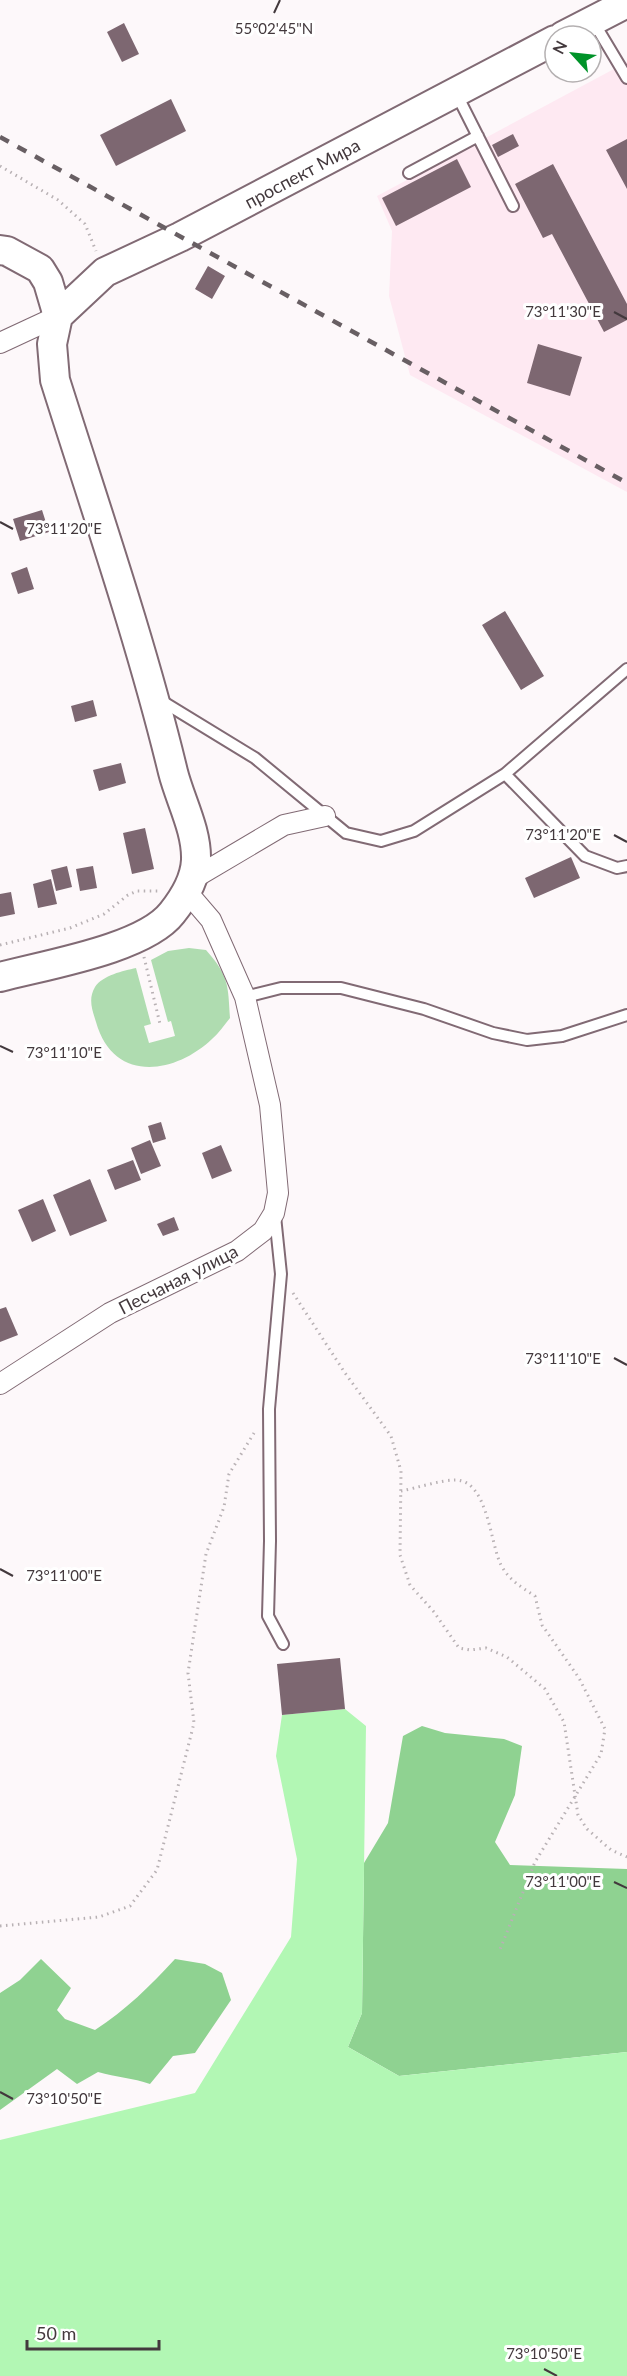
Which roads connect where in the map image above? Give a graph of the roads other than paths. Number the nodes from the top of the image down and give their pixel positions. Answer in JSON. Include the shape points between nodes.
{"nodes":[{"id":1,"x":627,"y":3,"type":"edge"},
{"id":2,"x":593,"y":21,"type":"junction"},
{"id":3,"x":587,"y":24,"type":"edge"},
{"id":4,"x":543,"y":46,"type":"edge"},
{"id":5,"x":627,"y":78,"type":"edge"},
{"id":6,"x":456,"y":92,"type":"junction"},
{"id":7,"x":478,"y":136,"type":"junction"},
{"id":8,"x":409,"y":173,"type":"dead end"},
{"id":9,"x":513,"y":206,"type":"dead end"},
{"id":10,"x":0,"y":250,"type":"edge"},
{"id":11,"x":58,"y":316,"type":"junction"},
{"id":12,"x":0,"y":343,"type":"edge"},
{"id":13,"x":627,"y":669,"type":"edge"},
{"id":14,"x":154,"y":696,"type":"junction"},
{"id":15,"x":505,"y":774,"type":"junction"},
{"id":16,"x":325,"y":816,"type":"junction"},
{"id":17,"x":627,"y":866,"type":"edge"},
{"id":18,"x":189,"y":886,"type":"junction"},
{"id":19,"x":0,"y":977,"type":"edge"},
{"id":20,"x":245,"y":997,"type":"junction"},
{"id":21,"x":627,"y":1015,"type":"edge"},
{"id":22,"x":274,"y":1213,"type":"junction"},
{"id":23,"x":0,"y":1384,"type":"edge"},
{"id":24,"x":283,"y":1644,"type":"dead end"}],
"edges":[{"from":1,"to":2,"type":"street"},
{"from":2,"to":3,"type":"street"},
{"from":2,"to":5,"type":"lane"},
{"from":4,"to":6,"type":"street","name":"проспект Мира"},
{"from":6,"to":7,"type":"lane"},
{"from":6,"to":11,"type":"street","name":"проспект Мира","via":[[180,237],[105,272]]},
{"from":7,"to":8,"type":"lane"},
{"from":7,"to":9,"type":"lane"},
{"from":10,"to":11,"type":"street","via":[[40,269]]},
{"from":11,"to":12,"type":"street"},
{"from":11,"to":14,"type":"street","via":[[52,344],[55,381]]},
{"from":13,"to":15,"type":"lane"},
{"from":14,"to":16,"type":"lane","via":[[255,758]]},
{"from":14,"to":18,"type":"street","via":[[194,840],[196,860]]},
{"from":15,"to":16,"type":"lane","via":[[414,831],[381,841],[346,833]]},
{"from":15,"to":17,"type":"lane","via":[[585,856],[616,868]]},
{"from":16,"to":18,"type":"street","via":[[284,825]]},
{"from":18,"to":19,"type":"street","via":[[171,915],[140,938]]},
{"from":18,"to":20,"type":"street","via":[[211,920]]},
{"from":20,"to":21,"type":"lane","via":[[281,988],[340,988],[527,1041],[562,1036]]},
{"from":20,"to":22,"type":"street","via":[[270,1105],[278,1193]]},
{"from":22,"to":23,"type":"street","name":"Песчаная улица","via":[[263,1231],[237,1251],[110,1313]]},
{"from":22,"to":24,"type":"lane","via":[[281,1274],[269,1409],[268,1616]]}]}
